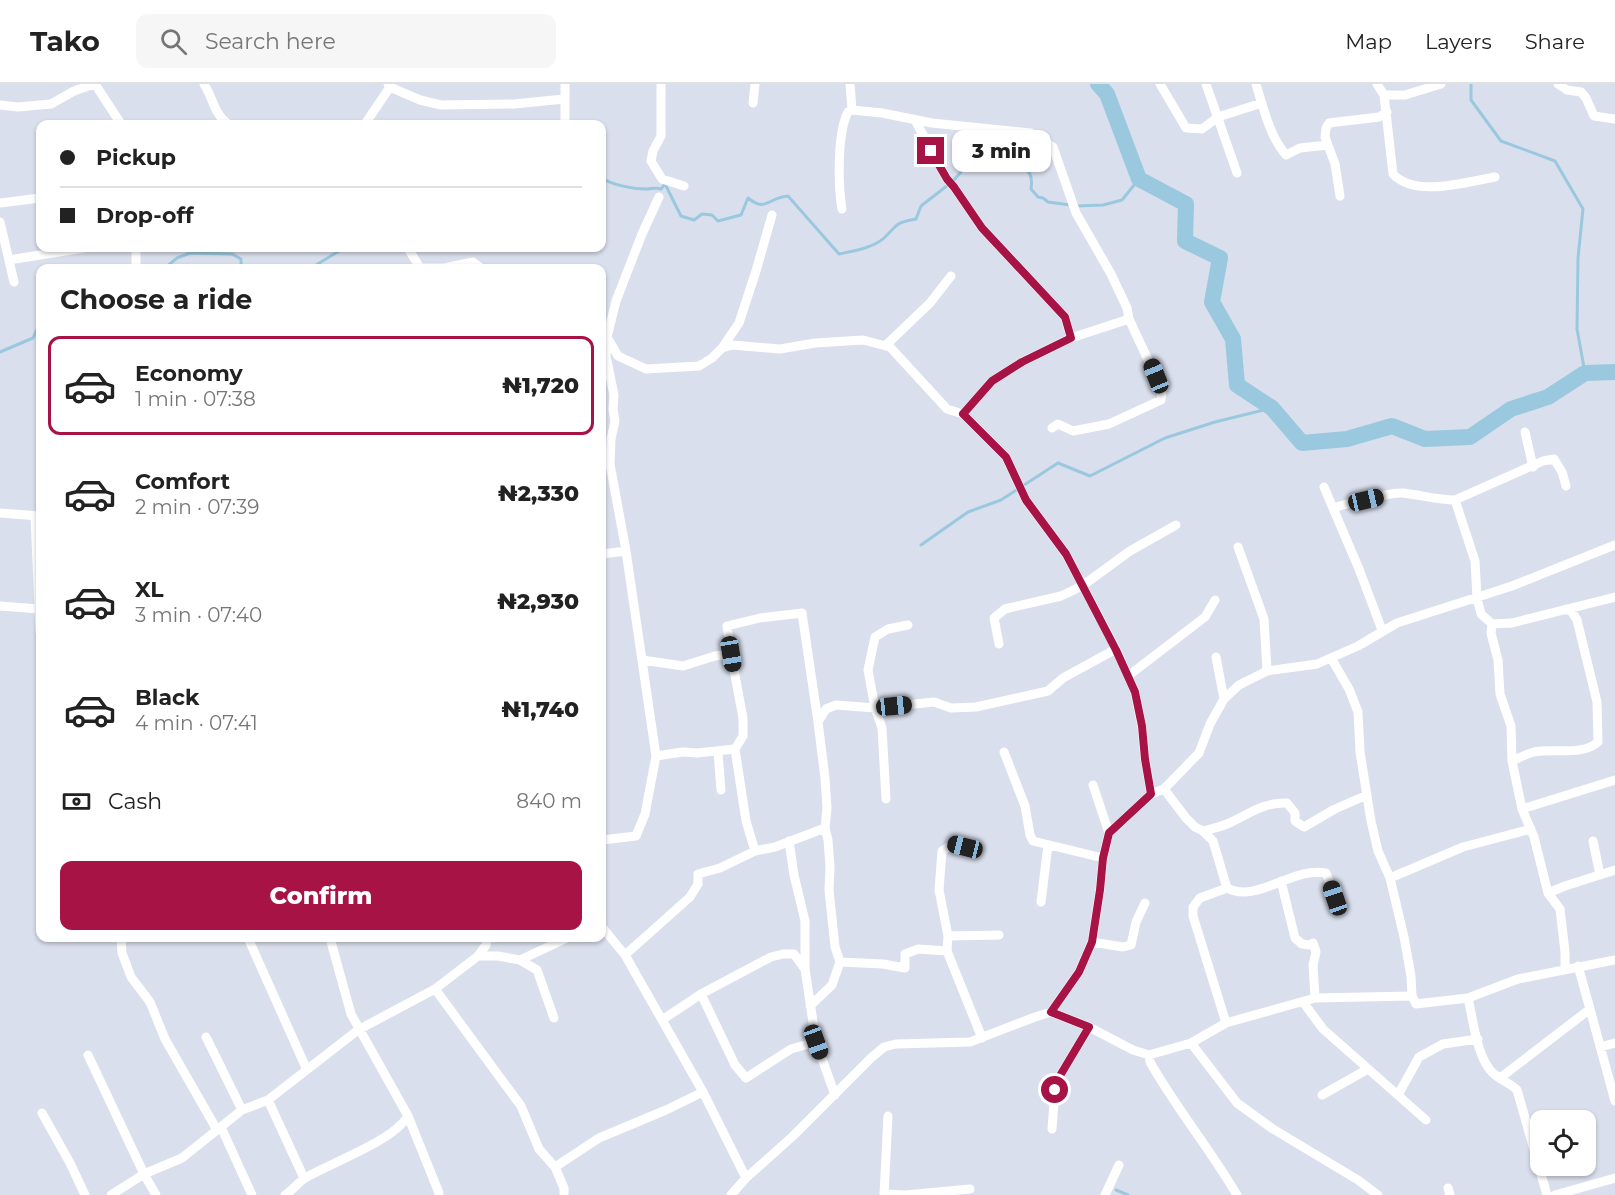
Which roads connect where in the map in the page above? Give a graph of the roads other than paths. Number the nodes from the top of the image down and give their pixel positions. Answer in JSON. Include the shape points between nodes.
{"nodes":[{"id":1,"x":95,"y":84,"type":"edge"},
{"id":2,"x":204,"y":84,"type":"edge"},
{"id":3,"x":565,"y":84,"type":"edge"},
{"id":4,"x":661,"y":84,"type":"edge"},
{"id":5,"x":755,"y":84,"type":"edge"},
{"id":6,"x":850,"y":84,"type":"edge"},
{"id":7,"x":1160,"y":84,"type":"edge"},
{"id":8,"x":1206,"y":84,"type":"edge"},
{"id":9,"x":1256,"y":84,"type":"edge"},
{"id":10,"x":1377,"y":84,"type":"edge"},
{"id":11,"x":1440,"y":84,"type":"edge"},
{"id":12,"x":1558,"y":84,"type":"edge"},
{"id":13,"x":389,"y":86,"type":"edge"},
{"id":14,"x":1384,"y":95,"type":"junction"},
{"id":15,"x":564,"y":99,"type":"junction"},
{"id":16,"x":753,"y":103,"type":"dead end"},
{"id":17,"x":1262,"y":103,"type":"junction"},
{"id":18,"x":0,"y":105,"type":"edge"},
{"id":19,"x":852,"y":110,"type":"junction"},
{"id":20,"x":1387,"y":112,"type":"junction"},
{"id":21,"x":1218,"y":117,"type":"junction"},
{"id":22,"x":1615,"y":119,"type":"edge"},
{"id":23,"x":118,"y":120,"type":"edge"},
{"id":24,"x":224,"y":120,"type":"edge"},
{"id":25,"x":372,"y":120,"type":"edge"},
{"id":26,"x":566,"y":120,"type":"edge"},
{"id":27,"x":915,"y":120,"type":"junction"},
{"id":28,"x":1328,"y":145,"type":"junction"},
{"id":29,"x":1237,"y":173,"type":"dead end"},
{"id":30,"x":1495,"y":177,"type":"dead end"},
{"id":31,"x":684,"y":186,"type":"dead end"},
{"id":32,"x":1340,"y":196,"type":"dead end"},
{"id":33,"x":659,"y":197,"type":"dead end"},
{"id":34,"x":36,"y":198,"type":"edge"},
{"id":35,"x":0,"y":203,"type":"edge"},
{"id":36,"x":842,"y":208,"type":"dead end"},
{"id":37,"x":772,"y":215,"type":"dead end"},
{"id":38,"x":0,"y":222,"type":"edge"},
{"id":39,"x":59,"y":252,"type":"edge"},
{"id":40,"x":9,"y":260,"type":"junction"},
{"id":41,"x":951,"y":276,"type":"dead end"},
{"id":42,"x":14,"y":282,"type":"dead end"},
{"id":43,"x":1129,"y":319,"type":"junction"},
{"id":44,"x":606,"y":331,"type":"edge"},
{"id":45,"x":1071,"y":338,"type":"junction"},
{"id":46,"x":606,"y":340,"type":"edge"},
{"id":47,"x":885,"y":346,"type":"junction"},
{"id":48,"x":722,"y":348,"type":"junction"},
{"id":49,"x":606,"y":356,"type":"edge"},
{"id":50,"x":963,"y":414,"type":"junction"},
{"id":51,"x":1052,"y":428,"type":"dead end"},
{"id":52,"x":1526,"y":432,"type":"dead end"},
{"id":53,"x":606,"y":464,"type":"edge"},
{"id":54,"x":1533,"y":466,"type":"junction"},
{"id":55,"x":1566,"y":486,"type":"dead end"},
{"id":56,"x":1324,"y":487,"type":"dead end"},
{"id":57,"x":1455,"y":500,"type":"junction"},
{"id":58,"x":1333,"y":508,"type":"junction"},
{"id":59,"x":0,"y":513,"type":"edge"},
{"id":60,"x":36,"y":516,"type":"edge"},
{"id":61,"x":1176,"y":525,"type":"dead end"},
{"id":62,"x":1615,"y":545,"type":"edge"},
{"id":63,"x":1238,"y":547,"type":"dead end"},
{"id":64,"x":626,"y":551,"type":"junction"},
{"id":65,"x":606,"y":554,"type":"edge"},
{"id":66,"x":1082,"y":585,"type":"junction"},
{"id":67,"x":1615,"y":597,"type":"edge"},
{"id":68,"x":1477,"y":598,"type":"junction"},
{"id":69,"x":1215,"y":600,"type":"dead end"},
{"id":70,"x":0,"y":606,"type":"edge"},
{"id":71,"x":36,"y":609,"type":"edge"},
{"id":72,"x":1566,"y":609,"type":"junction"},
{"id":73,"x":1492,"y":624,"type":"junction"},
{"id":74,"x":908,"y":625,"type":"dead end"},
{"id":75,"x":1382,"y":630,"type":"junction"},
{"id":76,"x":999,"y":644,"type":"dead end"},
{"id":77,"x":1116,"y":650,"type":"junction"},
{"id":78,"x":731,"y":654,"type":"junction"},
{"id":79,"x":1215,"y":657,"type":"dead end"},
{"id":80,"x":1331,"y":658,"type":"junction"},
{"id":81,"x":642,"y":660,"type":"junction"},
{"id":82,"x":1267,"y":672,"type":"junction"},
{"id":83,"x":1128,"y":676,"type":"junction"},
{"id":84,"x":1224,"y":699,"type":"junction"},
{"id":85,"x":875,"y":708,"type":"junction"},
{"id":86,"x":818,"y":722,"type":"junction"},
{"id":87,"x":735,"y":749,"type":"junction"},
{"id":88,"x":718,"y":752,"type":"junction"},
{"id":89,"x":1004,"y":752,"type":"dead end"},
{"id":90,"x":656,"y":756,"type":"junction"},
{"id":91,"x":1512,"y":761,"type":"junction"},
{"id":92,"x":1615,"y":780,"type":"edge"},
{"id":93,"x":1093,"y":785,"type":"dead end"},
{"id":94,"x":1164,"y":789,"type":"junction"},
{"id":95,"x":720,"y":790,"type":"dead end"},
{"id":96,"x":1151,"y":794,"type":"junction"},
{"id":97,"x":1367,"y":795,"type":"junction"},
{"id":98,"x":886,"y":799,"type":"dead end"},
{"id":99,"x":1522,"y":809,"type":"junction"},
{"id":100,"x":825,"y":828,"type":"junction"},
{"id":101,"x":1531,"y":829,"type":"junction"},
{"id":102,"x":1203,"y":831,"type":"junction"},
{"id":103,"x":1109,"y":833,"type":"junction"},
{"id":104,"x":606,"y":840,"type":"edge"},
{"id":105,"x":789,"y":841,"type":"junction"},
{"id":106,"x":1593,"y":842,"type":"dead end"},
{"id":107,"x":1048,"y":845,"type":"junction"},
{"id":108,"x":965,"y":847,"type":"dead end"},
{"id":109,"x":755,"y":851,"type":"junction"},
{"id":110,"x":1103,"y":858,"type":"junction"},
{"id":111,"x":1615,"y":870,"type":"edge"},
{"id":112,"x":1600,"y":875,"type":"junction"},
{"id":113,"x":1390,"y":878,"type":"junction"},
{"id":114,"x":1281,"y":881,"type":"junction"},
{"id":115,"x":1227,"y":888,"type":"junction"},
{"id":116,"x":1548,"y":893,"type":"junction"},
{"id":117,"x":1335,"y":898,"type":"dead end"},
{"id":118,"x":1041,"y":902,"type":"dead end"},
{"id":119,"x":1145,"y":903,"type":"dead end"},
{"id":120,"x":606,"y":932,"type":"edge"},
{"id":121,"x":999,"y":935,"type":"dead end"},
{"id":122,"x":948,"y":936,"type":"junction"},
{"id":123,"x":121,"y":942,"type":"edge"},
{"id":124,"x":250,"y":942,"type":"edge"},
{"id":125,"x":331,"y":942,"type":"edge"},
{"id":126,"x":486,"y":942,"type":"edge"},
{"id":127,"x":558,"y":942,"type":"edge"},
{"id":128,"x":1092,"y":942,"type":"junction"},
{"id":129,"x":947,"y":951,"type":"junction"},
{"id":130,"x":478,"y":956,"type":"junction"},
{"id":131,"x":625,"y":956,"type":"junction"},
{"id":132,"x":520,"y":960,"type":"junction"},
{"id":133,"x":1615,"y":960,"type":"edge"},
{"id":134,"x":840,"y":962,"type":"junction"},
{"id":135,"x":1578,"y":966,"type":"junction"},
{"id":136,"x":1565,"y":968,"type":"junction"},
{"id":137,"x":805,"y":969,"type":"junction"},
{"id":138,"x":435,"y":989,"type":"junction"},
{"id":139,"x":701,"y":994,"type":"junction"},
{"id":140,"x":1412,"y":996,"type":"junction"},
{"id":141,"x":1315,"y":998,"type":"junction"},
{"id":142,"x":1468,"y":998,"type":"junction"},
{"id":143,"x":1303,"y":1002,"type":"junction"},
{"id":144,"x":810,"y":1006,"type":"junction"},
{"id":145,"x":1590,"y":1010,"type":"junction"},
{"id":146,"x":1051,"y":1012,"type":"junction"},
{"id":147,"x":554,"y":1018,"type":"dead end"},
{"id":148,"x":662,"y":1020,"type":"junction"},
{"id":149,"x":1226,"y":1023,"type":"junction"},
{"id":150,"x":1089,"y":1027,"type":"junction"},
{"id":151,"x":358,"y":1030,"type":"junction"},
{"id":152,"x":206,"y":1037,"type":"dead end"},
{"id":153,"x":982,"y":1038,"type":"junction"},
{"id":154,"x":1478,"y":1039,"type":"junction"},
{"id":155,"x":816,"y":1042,"type":"junction"},
{"id":156,"x":1191,"y":1042,"type":"junction"},
{"id":157,"x":1615,"y":1043,"type":"edge"},
{"id":158,"x":1600,"y":1047,"type":"junction"},
{"id":159,"x":88,"y":1055,"type":"dead end"},
{"id":160,"x":1149,"y":1055,"type":"junction"},
{"id":161,"x":1368,"y":1069,"type":"junction"},
{"id":162,"x":307,"y":1070,"type":"junction"},
{"id":163,"x":1500,"y":1078,"type":"junction"},
{"id":164,"x":703,"y":1092,"type":"junction"},
{"id":165,"x":835,"y":1095,"type":"junction"},
{"id":166,"x":1322,"y":1095,"type":"dead end"},
{"id":167,"x":1398,"y":1095,"type":"junction"},
{"id":168,"x":268,"y":1100,"type":"junction"},
{"id":169,"x":1615,"y":1101,"type":"edge"},
{"id":170,"x":242,"y":1110,"type":"junction"},
{"id":171,"x":42,"y":1113,"type":"dead end"},
{"id":172,"x":408,"y":1116,"type":"junction"},
{"id":173,"x":888,"y":1116,"type":"dead end"},
{"id":174,"x":1426,"y":1120,"type":"dead end"},
{"id":175,"x":219,"y":1128,"type":"junction"},
{"id":176,"x":1052,"y":1129,"type":"dead end"},
{"id":177,"x":1119,"y":1165,"type":"dead end"},
{"id":178,"x":555,"y":1167,"type":"junction"},
{"id":179,"x":144,"y":1174,"type":"junction"},
{"id":180,"x":304,"y":1178,"type":"junction"},
{"id":181,"x":746,"y":1178,"type":"junction"},
{"id":182,"x":1615,"y":1178,"type":"edge"},
{"id":183,"x":970,"y":1189,"type":"dead end"},
{"id":184,"x":439,"y":1193,"type":"dead end"},
{"id":185,"x":884,"y":1194,"type":"edge"},
{"id":186,"x":85,"y":1195,"type":"edge"},
{"id":187,"x":111,"y":1195,"type":"edge"},
{"id":188,"x":156,"y":1195,"type":"edge"},
{"id":189,"x":252,"y":1195,"type":"edge"},
{"id":190,"x":285,"y":1195,"type":"edge"},
{"id":191,"x":564,"y":1195,"type":"edge"},
{"id":192,"x":731,"y":1195,"type":"edge"},
{"id":193,"x":1105,"y":1195,"type":"edge"},
{"id":194,"x":1237,"y":1195,"type":"edge"},
{"id":195,"x":1378,"y":1195,"type":"edge"},
{"id":196,"x":1547,"y":1195,"type":"edge"},
{"id":197,"x":1555,"y":1195,"type":"edge"}],
"edges":[{"from":1,"to":18,"type":"street","via":[[51,104]]},
{"from":1,"to":23,"type":"street"},
{"from":2,"to":24,"type":"street","via":[[214,110]]},
{"from":3,"to":15,"type":"street"},
{"from":4,"to":31,"type":"street","via":[[661,136],[651,161],[662,179]]},
{"from":5,"to":16,"type":"street"},
{"from":6,"to":19,"type":"street"},
{"from":7,"to":21,"type":"street","via":[[1186,128],[1202,129]]},
{"from":8,"to":21,"type":"street"},
{"from":9,"to":17,"type":"street"},
{"from":10,"to":14,"type":"street"},
{"from":11,"to":14,"type":"street","via":[[1406,95]]},
{"from":12,"to":22,"type":"street","via":[[1566,90],[1581,92],[1594,116]]},
{"from":13,"to":15,"type":"street","via":[[441,105]]},
{"from":13,"to":25,"type":"street"},
{"from":14,"to":20,"type":"street"},
{"from":15,"to":26,"type":"street"},
{"from":17,"to":21,"type":"street"},
{"from":17,"to":28,"type":"street","via":[[1286,155],[1300,147]]},
{"from":19,"to":27,"type":"street"},
{"from":19,"to":36,"type":"street","via":[[843,123],[839,190]]},
{"from":20,"to":28,"type":"street","via":[[1379,117],[1329,123],[1325,138]]},
{"from":20,"to":30,"type":"street","via":[[1393,174],[1398,180],[1423,187]]},
{"from":21,"to":29,"type":"street"},
{"from":27,"to":43,"type":"street","via":[[1031,133],[1053,147],[1076,213],[1111,273]]},
{"from":27,"to":45,"type":"street","via":[[947,179],[982,228],[1065,317]]},
{"from":28,"to":32,"type":"street"},
{"from":33,"to":44,"type":"street"},
{"from":34,"to":35,"type":"street"},
{"from":37,"to":48,"type":"street","via":[[739,323]]},
{"from":38,"to":40,"type":"street"},
{"from":39,"to":40,"type":"street"},
{"from":40,"to":42,"type":"street"},
{"from":41,"to":47,"type":"street","via":[[930,303]]},
{"from":43,"to":45,"type":"street"},
{"from":43,"to":51,"type":"street","via":[[1162,390],[1161,400],[1109,424],[1073,431],[1058,424]]},
{"from":45,"to":50,"type":"street","via":[[992,381]]},
{"from":46,"to":48,"type":"street","via":[[618,356],[646,369],[699,366]]},
{"from":47,"to":48,"type":"street","via":[[862,340],[780,349],[732,345]]},
{"from":47,"to":50,"type":"street","via":[[947,409]]},
{"from":49,"to":53,"type":"street","via":[[615,422]]},
{"from":50,"to":66,"type":"street","via":[[1006,457],[1026,500],[1066,554]]},
{"from":52,"to":54,"type":"street"},
{"from":53,"to":64,"type":"street"},
{"from":54,"to":55,"type":"street","via":[[1554,459]]},
{"from":54,"to":57,"type":"street"},
{"from":56,"to":58,"type":"street"},
{"from":57,"to":58,"type":"street","via":[[1400,492]]},
{"from":57,"to":68,"type":"street","via":[[1475,561]]},
{"from":58,"to":75,"type":"street"},
{"from":59,"to":60,"type":"street"},
{"from":61,"to":66,"type":"street"},
{"from":62,"to":68,"type":"street"},
{"from":63,"to":82,"type":"street","via":[[1264,619]]},
{"from":64,"to":65,"type":"street"},
{"from":64,"to":81,"type":"street"},
{"from":66,"to":76,"type":"street","via":[[1061,596],[1005,609],[994,618]]},
{"from":66,"to":77,"type":"street"},
{"from":67,"to":72,"type":"street"},
{"from":68,"to":73,"type":"street","via":[[1481,614]]},
{"from":68,"to":75,"type":"street"},
{"from":69,"to":83,"type":"street","via":[[1205,617]]},
{"from":70,"to":71,"type":"street"},
{"from":72,"to":73,"type":"street"},
{"from":72,"to":91,"type":"street","via":[[1577,620],[1586,655],[1597,702],[1598,742],[1571,750],[1534,752]]},
{"from":73,"to":91,"type":"street","via":[[1500,694],[1511,726]]},
{"from":74,"to":85,"type":"street","via":[[888,629],[875,637],[868,670]]},
{"from":75,"to":80,"type":"street"},
{"from":77,"to":83,"type":"street"},
{"from":77,"to":85,"type":"street","via":[[1063,678],[1048,691],[976,707],[951,708],[934,702]]},
{"from":78,"to":81,"type":"street","via":[[683,666]]},
{"from":78,"to":86,"type":"street","via":[[727,626],[802,613]]},
{"from":78,"to":87,"type":"street","via":[[743,718],[743,736]]},
{"from":79,"to":84,"type":"street"},
{"from":80,"to":82,"type":"street"},
{"from":80,"to":97,"type":"street","via":[[1358,712]]},
{"from":81,"to":90,"type":"street"},
{"from":82,"to":84,"type":"street","via":[[1239,685]]},
{"from":83,"to":96,"type":"street","via":[[1142,726]]},
{"from":84,"to":94,"type":"street","via":[[1199,753]]},
{"from":85,"to":86,"type":"street","via":[[836,705],[826,709]]},
{"from":85,"to":98,"type":"street","via":[[882,728]]},
{"from":86,"to":100,"type":"street","via":[[827,798]]},
{"from":87,"to":88,"type":"street"},
{"from":87,"to":109,"type":"street","via":[[746,821]]},
{"from":88,"to":90,"type":"street"},
{"from":88,"to":95,"type":"street"},
{"from":89,"to":107,"type":"street","via":[[1025,806],[1030,835],[1033,841]]},
{"from":90,"to":104,"type":"street","via":[[645,814],[636,836]]},
{"from":91,"to":99,"type":"street"},
{"from":92,"to":99,"type":"street"},
{"from":93,"to":103,"type":"street"},
{"from":94,"to":96,"type":"street"},
{"from":94,"to":102,"type":"street","via":[[1186,818]]},
{"from":96,"to":103,"type":"street"},
{"from":97,"to":102,"type":"street","via":[[1304,827],[1295,821],[1295,813],[1287,803],[1277,803]]},
{"from":97,"to":113,"type":"street","via":[[1378,851]]},
{"from":99,"to":101,"type":"street"},
{"from":100,"to":105,"type":"street"},
{"from":100,"to":134,"type":"street","via":[[835,947]]},
{"from":101,"to":113,"type":"street","via":[[1463,847]]},
{"from":101,"to":116,"type":"street"},
{"from":102,"to":115,"type":"street","via":[[1213,841]]},
{"from":103,"to":110,"type":"street"},
{"from":105,"to":109,"type":"street"},
{"from":105,"to":137,"type":"street","via":[[805,921]]},
{"from":106,"to":112,"type":"street"},
{"from":107,"to":110,"type":"street"},
{"from":107,"to":118,"type":"street"},
{"from":108,"to":122,"type":"street","via":[[953,844],[942,851],[939,890]]},
{"from":109,"to":131,"type":"street","via":[[698,874],[698,884],[690,897]]},
{"from":110,"to":128,"type":"street"},
{"from":111,"to":112,"type":"street"},
{"from":112,"to":116,"type":"street"},
{"from":113,"to":140,"type":"street"},
{"from":114,"to":115,"type":"street","via":[[1249,892]]},
{"from":114,"to":117,"type":"street","via":[[1315,871],[1326,873]]},
{"from":114,"to":141,"type":"street","via":[[1295,938],[1302,944],[1313,943],[1316,952]]},
{"from":115,"to":149,"type":"street","via":[[1200,898],[1193,907]]},
{"from":116,"to":136,"type":"street","via":[[1560,909]]},
{"from":119,"to":128,"type":"street","via":[[1131,945]]},
{"from":120,"to":131,"type":"street"},
{"from":121,"to":122,"type":"street"},
{"from":122,"to":129,"type":"street"},
{"from":123,"to":175,"type":"street","via":[[131,977],[150,1002],[165,1039]]},
{"from":124,"to":162,"type":"street"},
{"from":125,"to":151,"type":"street"},
{"from":126,"to":130,"type":"street"},
{"from":127,"to":132,"type":"street"},
{"from":128,"to":146,"type":"street","via":[[1079,972]]},
{"from":129,"to":134,"type":"street","via":[[918,949],[905,954],[905,968]]},
{"from":129,"to":153,"type":"street"},
{"from":130,"to":132,"type":"street"},
{"from":130,"to":138,"type":"street"},
{"from":131,"to":148,"type":"street"},
{"from":132,"to":147,"type":"street","via":[[537,970]]},
{"from":133,"to":135,"type":"street"},
{"from":134,"to":144,"type":"street","via":[[832,985]]},
{"from":135,"to":136,"type":"street"},
{"from":135,"to":145,"type":"street"},
{"from":136,"to":142,"type":"street","via":[[1518,979]]},
{"from":137,"to":139,"type":"street","via":[[794,954],[783,954]]},
{"from":137,"to":144,"type":"street"},
{"from":138,"to":151,"type":"street"},
{"from":138,"to":178,"type":"street","via":[[520,1106],[540,1149]]},
{"from":139,"to":148,"type":"street"},
{"from":139,"to":155,"type":"street","via":[[735,1065],[746,1078],[791,1049]]},
{"from":140,"to":141,"type":"street"},
{"from":140,"to":142,"type":"street","via":[[1416,1004]]},
{"from":141,"to":143,"type":"street"},
{"from":142,"to":154,"type":"street"},
{"from":143,"to":149,"type":"street"},
{"from":143,"to":161,"type":"street","via":[[1323,1029]]},
{"from":144,"to":155,"type":"street"},
{"from":145,"to":158,"type":"street"},
{"from":145,"to":163,"type":"street"},
{"from":146,"to":150,"type":"street"},
{"from":146,"to":153,"type":"street"},
{"from":148,"to":164,"type":"street"},
{"from":149,"to":156,"type":"street"},
{"from":150,"to":160,"type":"street"},
{"from":150,"to":176,"type":"street","via":[[1055,1090]]},
{"from":151,"to":162,"type":"street"},
{"from":151,"to":172,"type":"street"},
{"from":152,"to":170,"type":"street"},
{"from":153,"to":165,"type":"street","via":[[884,1047]]},
{"from":154,"to":163,"type":"street","via":[[1483,1062]]},
{"from":154,"to":167,"type":"street","via":[[1443,1044],[1419,1057]]},
{"from":155,"to":165,"type":"street"},
{"from":156,"to":160,"type":"street"},
{"from":156,"to":195,"type":"street","via":[[1237,1103]]},
{"from":157,"to":158,"type":"street"},
{"from":158,"to":169,"type":"street"},
{"from":159,"to":179,"type":"street"},
{"from":160,"to":194,"type":"street","via":[[1183,1117]]},
{"from":161,"to":166,"type":"street"},
{"from":161,"to":167,"type":"street"},
{"from":162,"to":168,"type":"street"},
{"from":163,"to":196,"type":"street","via":[[1517,1090]]},
{"from":164,"to":178,"type":"street","via":[[599,1138]]},
{"from":164,"to":181,"type":"street"},
{"from":165,"to":181,"type":"street"},
{"from":167,"to":174,"type":"street"},
{"from":168,"to":170,"type":"street"},
{"from":168,"to":180,"type":"street"},
{"from":170,"to":175,"type":"street"},
{"from":171,"to":186,"type":"street"},
{"from":172,"to":180,"type":"street","via":[[402,1126]]},
{"from":172,"to":184,"type":"street"},
{"from":173,"to":185,"type":"street"},
{"from":175,"to":179,"type":"street","via":[[182,1158]]},
{"from":175,"to":189,"type":"street"},
{"from":177,"to":193,"type":"street"},
{"from":178,"to":191,"type":"street"},
{"from":179,"to":187,"type":"street"},
{"from":179,"to":188,"type":"street"},
{"from":180,"to":190,"type":"street"},
{"from":181,"to":192,"type":"street"},
{"from":182,"to":197,"type":"street"},
{"from":183,"to":185,"type":"street"}]}
